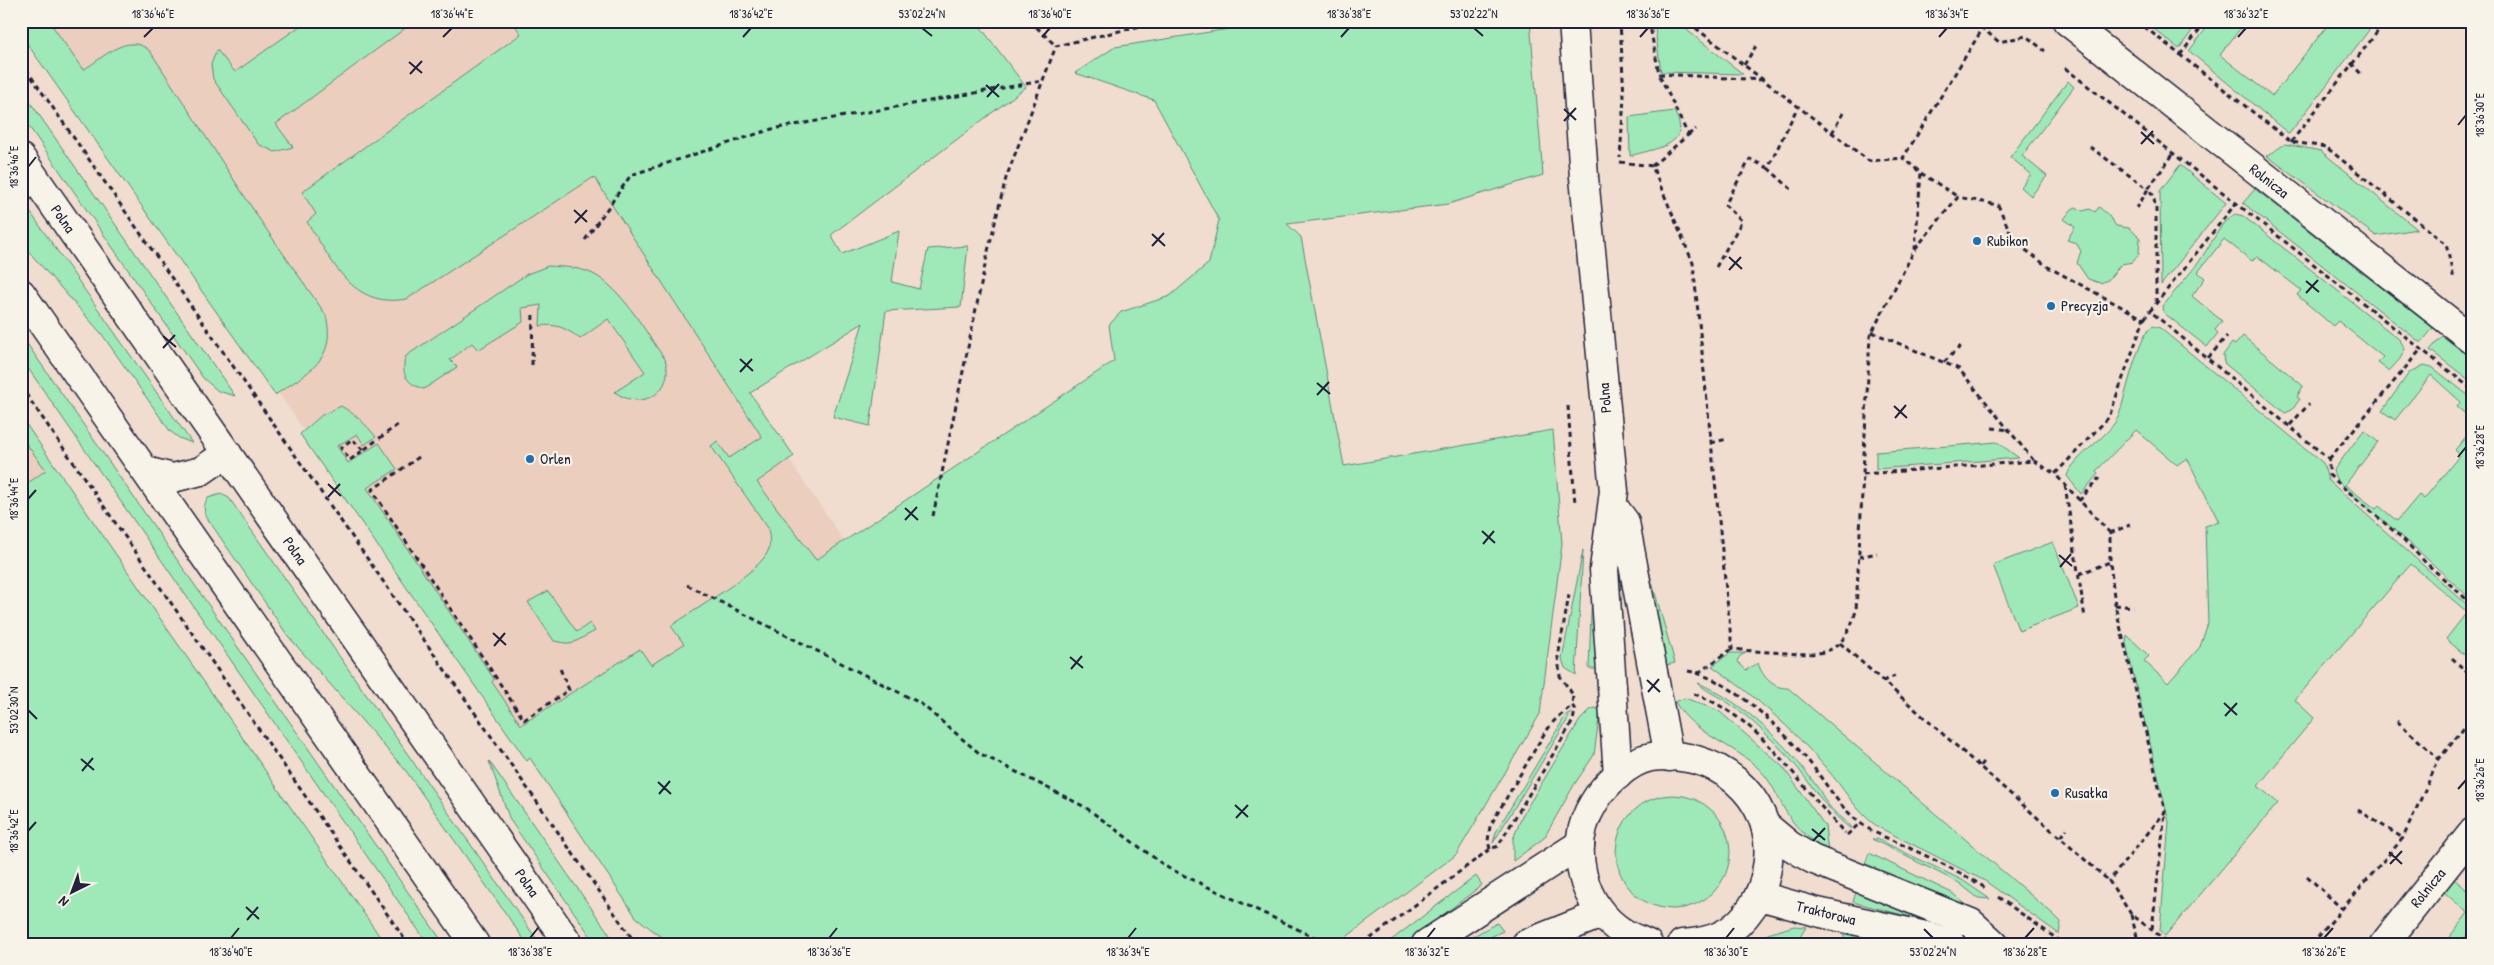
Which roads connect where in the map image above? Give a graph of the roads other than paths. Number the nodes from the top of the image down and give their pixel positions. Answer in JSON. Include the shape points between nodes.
{"nodes":[{"id":1,"x":1573,"y":21,"type":"edge"},
{"id":2,"x":2067,"y":21,"type":"edge"},
{"id":3,"x":21,"y":158,"type":"edge"},
{"id":4,"x":21,"y":293,"type":"edge"},
{"id":5,"x":2473,"y":340,"type":"edge"},
{"id":6,"x":227,"y":453,"type":"junction"},
{"id":7,"x":146,"y":471,"type":"junction"},
{"id":8,"x":1613,"y":506,"type":"junction"},
{"id":9,"x":1669,"y":757,"type":"junction"},
{"id":10,"x":1618,"y":775,"type":"junction"},
{"id":11,"x":1765,"y":825,"type":"junction"},
{"id":12,"x":2473,"y":832,"type":"edge"},
{"id":13,"x":1580,"y":844,"type":"junction"},
{"id":14,"x":1760,"y":896,"type":"junction"},
{"id":15,"x":1602,"y":914,"type":"junction"},
{"id":16,"x":1698,"y":943,"type":"edge"},
{"id":17,"x":475,"y":944,"type":"edge"},
{"id":18,"x":569,"y":944,"type":"edge"},
{"id":19,"x":1426,"y":944,"type":"edge"},
{"id":20,"x":1526,"y":944,"type":"edge"},
{"id":21,"x":1648,"y":944,"type":"edge"},
{"id":22,"x":1951,"y":944,"type":"edge"},
{"id":23,"x":1994,"y":944,"type":"edge"},
{"id":24,"x":2384,"y":944,"type":"edge"}],
"edges":[{"from":1,"to":8,"type":"street","name":"Polna"},
{"from":2,"to":5,"type":"street","name":"Rolnicza"},
{"from":3,"to":6,"type":"street","name":"Polna"},
{"from":4,"to":7,"type":"street"},
{"from":6,"to":7,"type":"street","via":[[202,471],[173,478]]},
{"from":6,"to":18,"type":"street","name":"Polna"},
{"from":7,"to":17,"type":"street"},
{"from":8,"to":9,"type":"street","via":[[1626,522]]},
{"from":8,"to":10,"type":"street","name":"Polna","via":[[1604,569]]},
{"from":9,"to":10,"type":"street","via":[[1638,761]]},
{"from":9,"to":11,"type":"street","via":[[1698,760],[1725,771],[1747,790]]},
{"from":10,"to":13,"type":"street","via":[[1600,792],[1587,814]]},
{"from":11,"to":14,"type":"street","via":[[1770,843]]},
{"from":11,"to":23,"type":"street","via":[[1812,859],[1971,923]]},
{"from":12,"to":24,"type":"street","name":"Rolnicza"},
{"from":13,"to":15,"type":"street","via":[[1579,864],[1586,887]]},
{"from":13,"to":19,"type":"street"},
{"from":14,"to":16,"type":"street","via":[[1746,916],[1728,932]]},
{"from":14,"to":22,"type":"street","name":"Traktorowa"},
{"from":15,"to":20,"type":"street"},
{"from":15,"to":21,"type":"street","via":[[1624,934]]}]}
